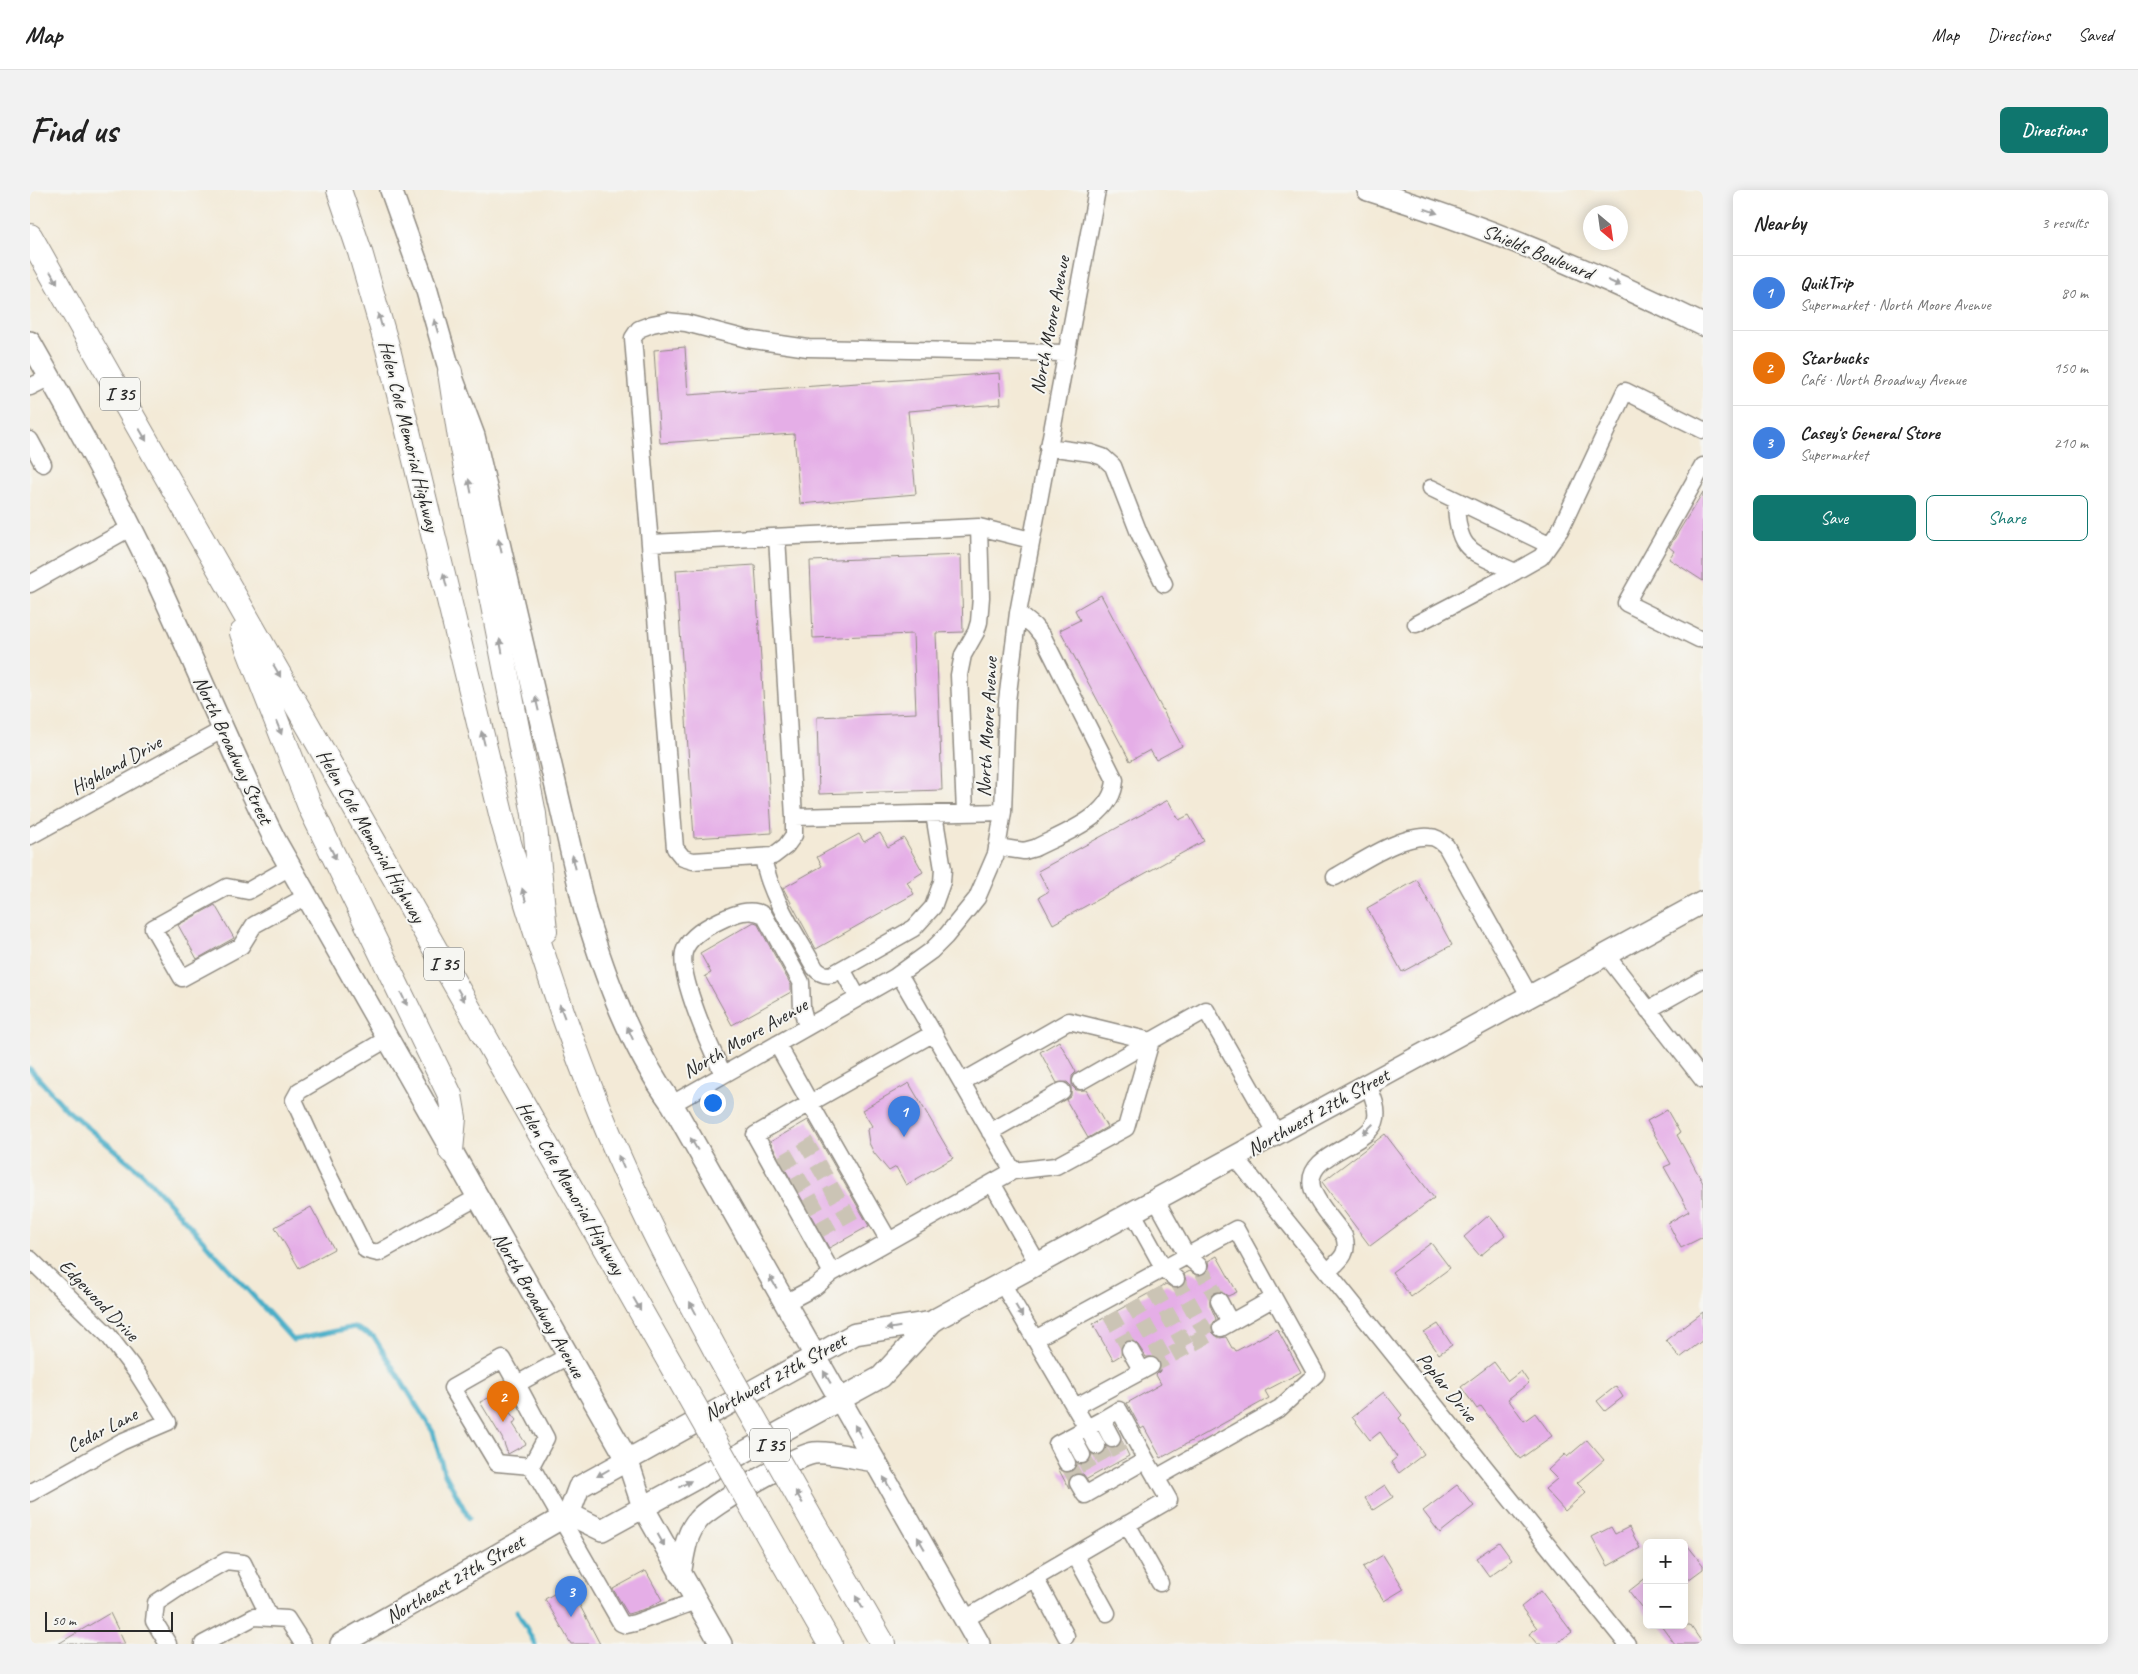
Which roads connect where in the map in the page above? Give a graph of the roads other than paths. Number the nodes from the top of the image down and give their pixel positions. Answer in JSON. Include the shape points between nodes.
{"nodes":[{"id":1,"x":339,"y":190,"type":"edge"},
{"id":2,"x":391,"y":190,"type":"edge"},
{"id":3,"x":1097,"y":190,"type":"edge"},
{"id":4,"x":1368,"y":190,"type":"edge"},
{"id":5,"x":30,"y":236,"type":"edge"},
{"id":6,"x":1703,"y":325,"type":"edge"},
{"id":7,"x":30,"y":342,"type":"edge"},
{"id":8,"x":1066,"y":354,"type":"junction"},
{"id":9,"x":450,"y":372,"type":"junction"},
{"id":10,"x":50,"y":377,"type":"junction"},
{"id":11,"x":30,"y":387,"type":"edge"},
{"id":12,"x":1703,"y":430,"type":"edge"},
{"id":13,"x":30,"y":440,"type":"edge"},
{"id":14,"x":1048,"y":447,"type":"junction"},
{"id":15,"x":43,"y":464,"type":"dead end"},
{"id":16,"x":1703,"y":466,"type":"edge"},
{"id":17,"x":1430,"y":488,"type":"dead end"},
{"id":18,"x":1456,"y":500,"type":"junction"},
{"id":19,"x":979,"y":527,"type":"junction"},
{"id":20,"x":132,"y":528,"type":"junction"},
{"id":21,"x":777,"y":537,"type":"junction"},
{"id":22,"x":1031,"y":540,"type":"junction"},
{"id":23,"x":651,"y":543,"type":"junction"},
{"id":24,"x":1549,"y":545,"type":"junction"},
{"id":25,"x":210,"y":553,"type":"junction"},
{"id":26,"x":1515,"y":572,"type":"junction"},
{"id":27,"x":30,"y":584,"type":"edge"},
{"id":28,"x":1164,"y":584,"type":"dead end"},
{"id":29,"x":1018,"y":613,"type":"junction"},
{"id":30,"x":1416,"y":624,"type":"dead end"},
{"id":31,"x":1699,"y":639,"type":"dead end"},
{"id":32,"x":222,"y":730,"type":"junction"},
{"id":33,"x":965,"y":812,"type":"junction"},
{"id":34,"x":1003,"y":812,"type":"junction"},
{"id":35,"x":934,"y":814,"type":"junction"},
{"id":36,"x":794,"y":817,"type":"junction"},
{"id":37,"x":30,"y":836,"type":"edge"},
{"id":38,"x":997,"y":848,"type":"junction"},
{"id":39,"x":763,"y":856,"type":"junction"},
{"id":40,"x":290,"y":867,"type":"junction"},
{"id":41,"x":1335,"y":877,"type":"dead end"},
{"id":42,"x":307,"y":896,"type":"junction"},
{"id":43,"x":1702,"y":906,"type":"edge"},
{"id":44,"x":1606,"y":955,"type":"junction"},
{"id":45,"x":842,"y":969,"type":"junction"},
{"id":46,"x":899,"y":974,"type":"junction"},
{"id":47,"x":549,"y":975,"type":"junction"},
{"id":48,"x":1703,"y":979,"type":"edge"},
{"id":49,"x":1530,"y":997,"type":"junction"},
{"id":50,"x":858,"y":998,"type":"junction"},
{"id":51,"x":1648,"y":1010,"type":"junction"},
{"id":52,"x":807,"y":1027,"type":"junction"},
{"id":53,"x":934,"y":1033,"type":"junction"},
{"id":54,"x":388,"y":1038,"type":"junction"},
{"id":55,"x":1151,"y":1041,"type":"junction"},
{"id":56,"x":777,"y":1044,"type":"junction"},
{"id":57,"x":1700,"y":1069,"type":"edge"},
{"id":58,"x":723,"y":1074,"type":"junction"},
{"id":59,"x":1081,"y":1081,"type":"dead end"},
{"id":60,"x":962,"y":1082,"type":"junction"},
{"id":61,"x":1368,"y":1084,"type":"junction"},
{"id":62,"x":1062,"y":1091,"type":"dead end"},
{"id":63,"x":810,"y":1103,"type":"junction"},
{"id":64,"x":672,"y":1104,"type":"junction"},
{"id":65,"x":990,"y":1132,"type":"junction"},
{"id":66,"x":1277,"y":1134,"type":"junction"},
{"id":67,"x":451,"y":1151,"type":"junction"},
{"id":68,"x":1235,"y":1157,"type":"junction"},
{"id":69,"x":1013,"y":1171,"type":"junction"},
{"id":70,"x":992,"y":1183,"type":"junction"},
{"id":71,"x":478,"y":1197,"type":"junction"},
{"id":72,"x":1156,"y":1200,"type":"junction"},
{"id":73,"x":1132,"y":1212,"type":"junction"},
{"id":74,"x":889,"y":1241,"type":"junction"},
{"id":75,"x":30,"y":1259,"type":"edge"},
{"id":76,"x":1193,"y":1261,"type":"junction"},
{"id":77,"x":1038,"y":1264,"type":"junction"},
{"id":78,"x":1327,"y":1272,"type":"junction"},
{"id":79,"x":832,"y":1273,"type":"junction"},
{"id":80,"x":1170,"y":1274,"type":"junction"},
{"id":81,"x":1002,"y":1283,"type":"junction"},
{"id":82,"x":1274,"y":1298,"type":"junction"},
{"id":83,"x":1219,"y":1301,"type":"tunnel mouth"},
{"id":84,"x":785,"y":1303,"type":"junction"},
{"id":85,"x":932,"y":1322,"type":"junction"},
{"id":86,"x":1035,"y":1339,"type":"junction"},
{"id":87,"x":1130,"y":1350,"type":"tunnel mouth"},
{"id":88,"x":814,"y":1355,"type":"junction"},
{"id":89,"x":568,"y":1356,"type":"junction"},
{"id":90,"x":517,"y":1384,"type":"junction"},
{"id":91,"x":840,"y":1400,"type":"junction"},
{"id":92,"x":1075,"y":1407,"type":"junction"},
{"id":93,"x":1102,"y":1420,"type":"junction"},
{"id":94,"x":168,"y":1422,"type":"joint"},
{"id":95,"x":1087,"y":1428,"type":"junction"},
{"id":96,"x":1112,"y":1439,"type":"tunnel mouth"},
{"id":97,"x":1097,"y":1446,"type":"tunnel mouth"},
{"id":98,"x":627,"y":1459,"type":"junction"},
{"id":99,"x":1074,"y":1459,"type":"tunnel mouth"},
{"id":100,"x":1146,"y":1460,"type":"junction"},
{"id":101,"x":875,"y":1461,"type":"junction"},
{"id":102,"x":531,"y":1466,"type":"junction"},
{"id":103,"x":1156,"y":1478,"type":"junction"},
{"id":104,"x":1078,"y":1483,"type":"dead end"},
{"id":105,"x":30,"y":1493,"type":"edge"},
{"id":106,"x":642,"y":1507,"type":"junction"},
{"id":107,"x":566,"y":1517,"type":"junction"},
{"id":108,"x":1127,"y":1524,"type":"junction"},
{"id":109,"x":1075,"y":1555,"type":"junction"},
{"id":110,"x":680,"y":1574,"type":"junction"},
{"id":111,"x":1035,"y":1578,"type":"junction"},
{"id":112,"x":1160,"y":1583,"type":"dead end"},
{"id":113,"x":696,"y":1601,"type":"junction"},
{"id":114,"x":1107,"y":1613,"type":"dead end"},
{"id":115,"x":270,"y":1618,"type":"junction"},
{"id":116,"x":965,"y":1619,"type":"junction"},
{"id":117,"x":1066,"y":1636,"type":"dead end"},
{"id":118,"x":168,"y":1644,"type":"edge"},
{"id":119,"x":203,"y":1644,"type":"edge"},
{"id":120,"x":303,"y":1644,"type":"edge"},
{"id":121,"x":341,"y":1644,"type":"edge"},
{"id":122,"x":720,"y":1644,"type":"edge"},
{"id":123,"x":830,"y":1644,"type":"edge"},
{"id":124,"x":883,"y":1644,"type":"edge"},
{"id":125,"x":979,"y":1644,"type":"edge"},
{"id":126,"x":1627,"y":1644,"type":"edge"}],
"edges":[{"from":47,"to":1,"type":"highway","name":"Helen Cole Memorial Highway","number":"I 35","one_way":true,"via":[[503,822],[388,348]]},
{"from":9,"to":2,"type":"main road","one_way":true},
{"from":3,"to":8,"type":"street","name":"North Moore Avenue"},
{"from":4,"to":6,"type":"main road","name":"Shields Boulevard","one_way":true,"via":[[1563,260]]},
{"from":5,"to":25,"type":"highway","name":"Helen Cole Memorial Highway","number":"I 35","one_way":true},
{"from":7,"to":10,"type":"main road","name":"North Broadway Street"},
{"from":8,"to":14,"type":"street","name":"North Moore Avenue"},
{"from":8,"to":23,"type":"street","via":[[808,348],[747,339],[666,321],[639,329],[633,338]]},
{"from":47,"to":9,"type":"highway","one_way":true,"via":[[534,814]]},
{"from":64,"to":9,"type":"main road","one_way":true,"via":[[652,1076],[633,1039],[601,961],[588,919],[474,436]]},
{"from":10,"to":11,"type":"street"},
{"from":10,"to":20,"type":"main road","name":"North Broadway Street"},
{"from":12,"to":24,"type":"street","via":[[1625,391],[1560,530]]},
{"from":13,"to":15,"type":"street"},
{"from":14,"to":22,"type":"street","name":"North Moore Avenue"},
{"from":14,"to":28,"type":"street","via":[[1090,453],[1103,457],[1113,466],[1139,533]]},
{"from":16,"to":31,"type":"street","via":[[1626,603]]},
{"from":17,"to":18,"type":"street"},
{"from":18,"to":24,"type":"street"},
{"from":18,"to":26,"type":"street","via":[[1457,524],[1462,541],[1469,550]]},
{"from":19,"to":21,"type":"street"},
{"from":19,"to":22,"type":"street"},
{"from":19,"to":33,"type":"street","via":[[979,622],[963,655],[959,675]]},
{"from":20,"to":27,"type":"street"},
{"from":20,"to":32,"type":"main road","name":"North Broadway Street"},
{"from":21,"to":23,"type":"street"},
{"from":21,"to":36,"type":"street"},
{"from":22,"to":29,"type":"street","name":"North Moore Avenue"},
{"from":23,"to":39,"type":"street","via":[[675,848],[682,858],[693,861]]},
{"from":24,"to":26,"type":"street","via":[[1541,556]]},
{"from":25,"to":67,"type":"highway","one_way":true,"via":[[311,809],[450,1095],[454,1118]]},
{"from":25,"to":123,"type":"highway","name":"Helen Cole Memorial Highway","number":"I 35","one_way":true,"bridge":true},
{"from":26,"to":30,"type":"street"},
{"from":29,"to":34,"type":"street","name":"North Moore Avenue","via":[[1007,701]]},
{"from":29,"to":38,"type":"street","via":[[1043,637],[1115,780],[1110,800],[1099,813],[1035,848]]},
{"from":32,"to":37,"type":"street","name":"Highland Drive"},
{"from":32,"to":40,"type":"main road","name":"North Broadway Street"},
{"from":33,"to":34,"type":"street"},
{"from":33,"to":35,"type":"street"},
{"from":34,"to":38,"type":"street","name":"North Moore Avenue"},
{"from":35,"to":36,"type":"street"},
{"from":35,"to":45,"type":"street","via":[[943,869],[933,907],[914,928]]},
{"from":36,"to":39,"type":"street","via":[[794,835],[786,846],[773,856]]},
{"from":38,"to":46,"type":"street","name":"North Moore Avenue","via":[[977,898],[964,916],[931,951]]},
{"from":39,"to":45,"type":"street","via":[[773,893],[815,968],[827,975]]},
{"from":40,"to":42,"type":"main road","name":"North Broadway Street"},
{"from":40,"to":42,"type":"street","via":[[248,891],[228,887],[153,928],[182,978],[241,946],[254,925]]},
{"from":41,"to":49,"type":"street","via":[[1398,844],[1430,836],[1438,839],[1446,846]]},
{"from":42,"to":54,"type":"main road","name":"North Broadway Street"},
{"from":43,"to":44,"type":"main road","name":"Northwest 27th Street"},
{"from":44,"to":49,"type":"main road","name":"Northwest 27th Street"},
{"from":44,"to":51,"type":"street"},
{"from":45,"to":50,"type":"street"},
{"from":46,"to":50,"type":"street","name":"North Moore Avenue"},
{"from":46,"to":53,"type":"street"},
{"from":124,"to":47,"type":"highway","name":"Helen Cole Memorial Highway","number":"I 35","one_way":true,"bridge":true,"via":[[716,1351],[642,1208],[589,1086]]},
{"from":48,"to":51,"type":"street"},
{"from":49,"to":61,"type":"main road","name":"Northwest 27th Street"},
{"from":50,"to":52,"type":"street","name":"North Moore Avenue"},
{"from":51,"to":57,"type":"street"},
{"from":52,"to":56,"type":"street","name":"North Moore Avenue"},
{"from":52,"to":58,"type":"street","via":[[802,1010],[801,982],[764,915],[757,911],[735,913],[711,924],[689,941],[684,952],[684,971],[706,1037]]},
{"from":53,"to":60,"type":"street"},
{"from":53,"to":63,"type":"street"},
{"from":54,"to":67,"type":"main road","name":"North Broadway Street"},
{"from":54,"to":71,"type":"street","via":[[299,1091],[294,1100],[366,1250],[378,1253]]},
{"from":55,"to":59,"type":"street"},
{"from":55,"to":60,"type":"street","via":[[1069,1021]]},
{"from":55,"to":66,"type":"street","via":[[1206,1010]]},
{"from":55,"to":69,"type":"street","via":[[1126,1128],[1056,1166]]},
{"from":56,"to":58,"type":"street","name":"North Moore Avenue"},
{"from":56,"to":63,"type":"street"},
{"from":58,"to":64,"type":"street","name":"North Moore Avenue"},
{"from":60,"to":65,"type":"street"},
{"from":61,"to":66,"type":"main road","name":"Northwest 27th Street"},
{"from":61,"to":78,"type":"street","one_way":true,"via":[[1376,1111],[1374,1124],[1347,1147],[1319,1163],[1311,1178],[1312,1189],[1346,1242],[1347,1250],[1343,1257]]},
{"from":62,"to":65,"type":"street"},
{"from":63,"to":74,"type":"street","via":[[825,1139],[850,1183]]},
{"from":63,"to":79,"type":"street","via":[[754,1135],[777,1166],[802,1210]]},
{"from":84,"to":64,"type":"main road","one_way":true},
{"from":65,"to":69,"type":"street"},
{"from":66,"to":68,"type":"main road","name":"Northwest 27th Street"},
{"from":67,"to":71,"type":"main road","name":"North Broadway Avenue"},
{"from":68,"to":72,"type":"main road","name":"Northwest 27th Street"},
{"from":68,"to":78,"type":"street","name":"Poplar Drive"},
{"from":69,"to":70,"type":"street"},
{"from":70,"to":74,"type":"street"},
{"from":70,"to":77,"type":"street"},
{"from":71,"to":89,"type":"main road","name":"North Broadway Avenue"},
{"from":72,"to":73,"type":"main road","name":"Northwest 27th Street"},
{"from":72,"to":76,"type":"street"},
{"from":73,"to":77,"type":"main road","name":"Northwest 27th Street"},
{"from":73,"to":80,"type":"street"},
{"from":74,"to":79,"type":"street"},
{"from":75,"to":94,"type":"street","name":"Edgewood Drive","via":[[108,1335]]},
{"from":76,"to":80,"type":"street"},
{"from":76,"to":82,"type":"street","via":[[1236,1229]]},
{"from":77,"to":81,"type":"main road","name":"Northwest 27th Street"},
{"from":78,"to":126,"type":"street","name":"Poplar Drive"},
{"from":79,"to":84,"type":"street","via":[[815,1287]]},
{"from":80,"to":86,"type":"street","via":[[1107,1308]]},
{"from":81,"to":85,"type":"main road","name":"Northwest 27th Street"},
{"from":81,"to":86,"type":"street","one_way":true},
{"from":82,"to":83,"type":"street","via":[[1226,1325]]},
{"from":82,"to":103,"type":"street","via":[[1316,1374],[1280,1408]]},
{"from":84,"to":88,"type":"main road"},
{"from":85,"to":88,"type":"main road","name":"Northwest 27th Street","one_way":true,"via":[[855,1334]]},
{"from":85,"to":91,"type":"main road","name":"Northwest 27th Street","via":[[882,1377]]},
{"from":86,"to":92,"type":"street"},
{"from":87,"to":92,"type":"street","via":[[1147,1369]]},
{"from":91,"to":88,"type":"main road","one_way":true},
{"from":88,"to":98,"type":"main road","name":"Northwest 27th Street"},
{"from":89,"to":90,"type":"street"},
{"from":89,"to":98,"type":"main road","name":"North Broadway Avenue"},
{"from":90,"to":102,"type":"street","via":[[546,1438]]},
{"from":90,"to":102,"type":"street","via":[[502,1359],[452,1388],[497,1464]]},
{"from":101,"to":91,"type":"main road","one_way":true},
{"from":106,"to":91,"type":"main road","name":"Northwest 27th Street","one_way":true},
{"from":92,"to":95,"type":"street"},
{"from":93,"to":95,"type":"street"},
{"from":93,"to":96,"type":"street"},
{"from":93,"to":100,"type":"street","via":[[1119,1410]]},
{"from":94,"to":105,"type":"street","name":"Cedar Lane","via":[[121,1442]]},
{"from":95,"to":97,"type":"street"},
{"from":95,"to":99,"type":"street","via":[[1057,1444]]},
{"from":98,"to":106,"type":"main road","name":"North Broadway Avenue"},
{"from":98,"to":107,"type":"main road","one_way":true,"via":[[579,1487]]},
{"from":100,"to":103,"type":"street"},
{"from":100,"to":104,"type":"street","via":[[1096,1481],[1085,1495]]},
{"from":101,"to":110,"type":"main road","via":[[824,1453],[803,1456],[724,1499],[705,1512],[686,1538]]},
{"from":116,"to":101,"type":"main road","one_way":true},
{"from":102,"to":107,"type":"street"},
{"from":103,"to":108,"type":"street","via":[[1169,1500]]},
{"from":106,"to":107,"type":"main road","via":[[602,1530]]},
{"from":106,"to":110,"type":"main road","one_way":true},
{"from":107,"to":113,"type":"street","via":[[621,1623],[635,1623]]},
{"from":107,"to":121,"type":"main road","name":"Northeast 27th Street"},
{"from":108,"to":109,"type":"street"},
{"from":108,"to":112,"type":"street"},
{"from":109,"to":111,"type":"street"},
{"from":109,"to":114,"type":"street"},
{"from":110,"to":113,"type":"main road"},
{"from":111,"to":116,"type":"street"},
{"from":111,"to":117,"type":"street"},
{"from":113,"to":122,"type":"main road"},
{"from":115,"to":118,"type":"street","via":[[243,1563],[226,1561],[156,1603],[154,1621]]},
{"from":115,"to":119,"type":"street","via":[[254,1617]]},
{"from":115,"to":120,"type":"street","via":[[287,1619]]},
{"from":116,"to":125,"type":"main road"}]}
